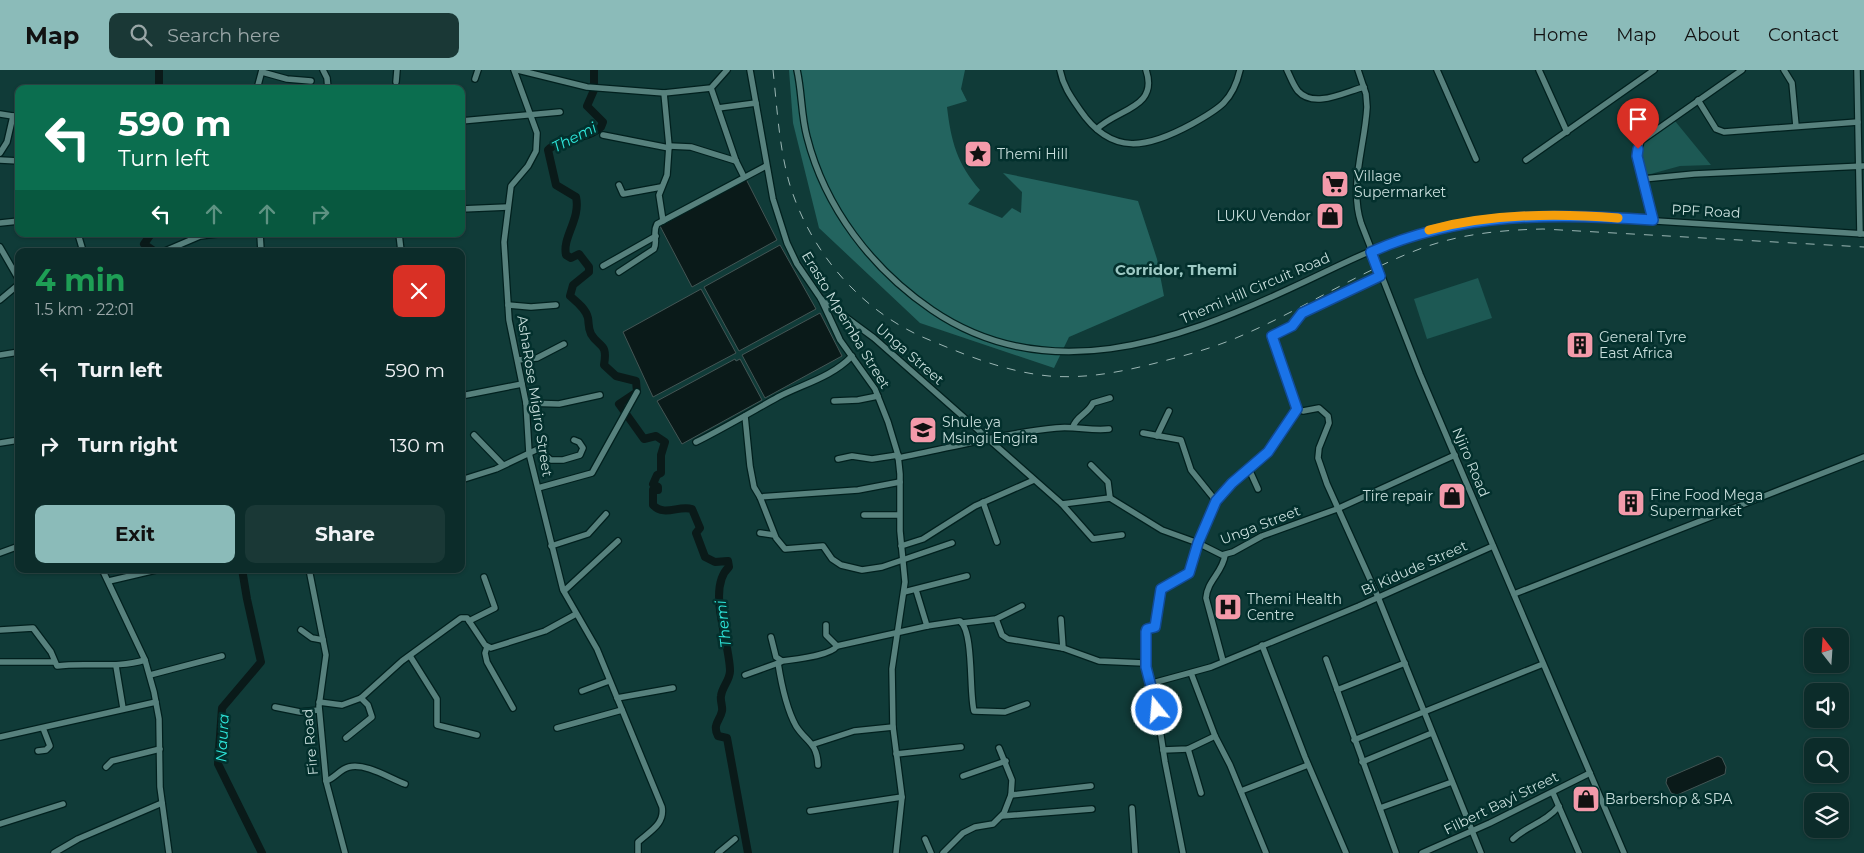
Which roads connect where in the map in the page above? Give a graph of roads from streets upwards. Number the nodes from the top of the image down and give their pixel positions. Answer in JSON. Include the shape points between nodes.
{"nodes":[{"id":1,"x":323,"y":70,"type":"edge"},
{"id":2,"x":396,"y":70,"type":"edge"},
{"id":3,"x":478,"y":70,"type":"edge"},
{"id":4,"x":517,"y":70,"type":"edge"},
{"id":5,"x":727,"y":70,"type":"edge"},
{"id":6,"x":750,"y":70,"type":"edge"},
{"id":7,"x":797,"y":70,"type":"edge"},
{"id":8,"x":1060,"y":70,"type":"edge"},
{"id":9,"x":1146,"y":70,"type":"edge"},
{"id":10,"x":1240,"y":70,"type":"edge"},
{"id":11,"x":1286,"y":70,"type":"edge"},
{"id":12,"x":1358,"y":70,"type":"edge"},
{"id":13,"x":1437,"y":70,"type":"edge"},
{"id":14,"x":1540,"y":70,"type":"edge"},
{"id":15,"x":1654,"y":70,"type":"edge"},
{"id":16,"x":1742,"y":70,"type":"edge"},
{"id":17,"x":1784,"y":70,"type":"edge"},
{"id":18,"x":1857,"y":70,"type":"edge"},
{"id":19,"x":262,"y":71,"type":"edge"},
{"id":20,"x":475,"y":80,"type":"dead end"},
{"id":21,"x":311,"y":81,"type":"dead end"},
{"id":22,"x":396,"y":82,"type":"dead end"},
{"id":23,"x":258,"y":85,"type":"edge"},
{"id":24,"x":328,"y":85,"type":"edge"},
{"id":25,"x":1364,"y":87,"type":"junction"},
{"id":26,"x":711,"y":88,"type":"junction"},
{"id":27,"x":664,"y":93,"type":"junction"},
{"id":28,"x":1861,"y":97,"type":"edge"},
{"id":29,"x":1698,"y":100,"type":"junction"},
{"id":30,"x":756,"y":103,"type":"junction"},
{"id":31,"x":718,"y":108,"type":"junction"},
{"id":32,"x":560,"y":112,"type":"dead end"},
{"id":33,"x":0,"y":114,"type":"edge"},
{"id":34,"x":530,"y":114,"type":"junction"},
{"id":35,"x":15,"y":116,"type":"edge"},
{"id":36,"x":15,"y":119,"type":"edge"},
{"id":37,"x":465,"y":121,"type":"edge"},
{"id":38,"x":1858,"y":122,"type":"junction"},
{"id":39,"x":1796,"y":126,"type":"junction"},
{"id":40,"x":1096,"y":129,"type":"junction"},
{"id":41,"x":1567,"y":132,"type":"junction"},
{"id":42,"x":603,"y":135,"type":"dead end"},
{"id":43,"x":669,"y":147,"type":"junction"},
{"id":44,"x":0,"y":153,"type":"edge"},
{"id":45,"x":1476,"y":159,"type":"dead end"},
{"id":46,"x":0,"y":160,"type":"edge"},
{"id":47,"x":15,"y":160,"type":"edge"},
{"id":48,"x":1526,"y":160,"type":"dead end"},
{"id":49,"x":736,"y":161,"type":"junction"},
{"id":50,"x":766,"y":166,"type":"junction"},
{"id":51,"x":1862,"y":166,"type":"edge"},
{"id":52,"x":744,"y":177,"type":"junction"},
{"id":53,"x":1643,"y":179,"type":"junction"},
{"id":54,"x":619,"y":185,"type":"dead end"},
{"id":55,"x":661,"y":187,"type":"junction"},
{"id":56,"x":508,"y":207,"type":"junction"},
{"id":57,"x":465,"y":209,"type":"edge"},
{"id":58,"x":1653,"y":220,"type":"junction"},
{"id":59,"x":15,"y":221,"type":"edge"},
{"id":60,"x":663,"y":221,"type":"junction"},
{"id":61,"x":0,"y":223,"type":"edge"},
{"id":62,"x":1862,"y":234,"type":"edge"},
{"id":63,"x":656,"y":236,"type":"junction"},
{"id":64,"x":198,"y":237,"type":"edge"},
{"id":65,"x":0,"y":246,"type":"edge"},
{"id":66,"x":172,"y":248,"type":"edge"},
{"id":67,"x":1371,"y":252,"type":"junction"},
{"id":68,"x":603,"y":266,"type":"dead end"},
{"id":69,"x":619,"y":272,"type":"dead end"},
{"id":70,"x":15,"y":274,"type":"edge"},
{"id":71,"x":1380,"y":276,"type":"junction"},
{"id":72,"x":15,"y":286,"type":"edge"},
{"id":73,"x":0,"y":300,"type":"edge"},
{"id":74,"x":821,"y":300,"type":"junction"},
{"id":75,"x":508,"y":305,"type":"junction"},
{"id":76,"x":556,"y":305,"type":"dead end"},
{"id":77,"x":564,"y":344,"type":"dead end"},
{"id":78,"x":15,"y":353,"type":"edge"},
{"id":79,"x":0,"y":355,"type":"edge"},
{"id":80,"x":852,"y":356,"type":"junction"},
{"id":81,"x":518,"y":360,"type":"junction"},
{"id":82,"x":522,"y":384,"type":"junction"},
{"id":83,"x":637,"y":392,"type":"dead end"},
{"id":84,"x":600,"y":395,"type":"dead end"},
{"id":85,"x":465,"y":396,"type":"edge"},
{"id":86,"x":878,"y":396,"type":"junction"},
{"id":87,"x":1110,"y":398,"type":"dead end"},
{"id":88,"x":834,"y":401,"type":"dead end"},
{"id":89,"x":526,"y":403,"type":"junction"},
{"id":90,"x":1297,"y":409,"type":"junction"},
{"id":91,"x":1169,"y":411,"type":"dead end"},
{"id":92,"x":745,"y":416,"type":"junction"},
{"id":93,"x":1072,"y":427,"type":"junction"},
{"id":94,"x":1110,"y":429,"type":"dead end"},
{"id":95,"x":1143,"y":434,"type":"dead end"},
{"id":96,"x":474,"y":435,"type":"dead end"},
{"id":97,"x":1157,"y":436,"type":"junction"},
{"id":98,"x":574,"y":440,"type":"dead end"},
{"id":99,"x":989,"y":440,"type":"junction"},
{"id":100,"x":15,"y":441,"type":"edge"},
{"id":101,"x":696,"y":442,"type":"dead end"},
{"id":102,"x":0,"y":443,"type":"edge"},
{"id":103,"x":529,"y":454,"type":"junction"},
{"id":104,"x":1455,"y":456,"type":"junction"},
{"id":105,"x":898,"y":457,"type":"junction"},
{"id":106,"x":1864,"y":457,"type":"edge"},
{"id":107,"x":838,"y":459,"type":"dead end"},
{"id":108,"x":503,"y":465,"type":"junction"},
{"id":109,"x":1091,"y":465,"type":"dead end"},
{"id":110,"x":1249,"y":469,"type":"junction"},
{"id":111,"x":465,"y":479,"type":"edge"},
{"id":112,"x":1034,"y":480,"type":"junction"},
{"id":113,"x":900,"y":482,"type":"junction"},
{"id":114,"x":538,"y":488,"type":"junction"},
{"id":115,"x":1258,"y":489,"type":"dead end"},
{"id":116,"x":760,"y":497,"type":"junction"},
{"id":117,"x":1110,"y":498,"type":"junction"},
{"id":118,"x":1216,"y":501,"type":"junction"},
{"id":119,"x":983,"y":502,"type":"junction"},
{"id":120,"x":1062,"y":504,"type":"junction"},
{"id":121,"x":1337,"y":509,"type":"junction"},
{"id":122,"x":606,"y":514,"type":"dead end"},
{"id":123,"x":864,"y":515,"type":"dead end"},
{"id":124,"x":899,"y":515,"type":"junction"},
{"id":125,"x":760,"y":533,"type":"dead end"},
{"id":126,"x":774,"y":535,"type":"junction"},
{"id":127,"x":1122,"y":535,"type":"dead end"},
{"id":128,"x":618,"y":541,"type":"dead end"},
{"id":129,"x":997,"y":542,"type":"dead end"},
{"id":130,"x":952,"y":543,"type":"dead end"},
{"id":131,"x":1198,"y":543,"type":"junction"},
{"id":132,"x":551,"y":546,"type":"junction"},
{"id":133,"x":901,"y":546,"type":"junction"},
{"id":134,"x":1493,"y":546,"type":"junction"},
{"id":135,"x":15,"y":547,"type":"edge"},
{"id":136,"x":0,"y":553,"type":"edge"},
{"id":137,"x":1225,"y":555,"type":"junction"},
{"id":138,"x":902,"y":559,"type":"junction"},
{"id":139,"x":104,"y":573,"type":"edge"},
{"id":140,"x":143,"y":573,"type":"edge"},
{"id":141,"x":310,"y":573,"type":"edge"},
{"id":142,"x":967,"y":576,"type":"dead end"},
{"id":143,"x":484,"y":577,"type":"dead end"},
{"id":144,"x":109,"y":581,"type":"junction"},
{"id":145,"x":916,"y":590,"type":"junction"},
{"id":146,"x":564,"y":591,"type":"junction"},
{"id":147,"x":904,"y":592,"type":"junction"},
{"id":148,"x":1514,"y":594,"type":"junction"},
{"id":149,"x":1378,"y":597,"type":"junction"},
{"id":150,"x":1022,"y":606,"type":"dead end"},
{"id":151,"x":576,"y":614,"type":"junction"},
{"id":152,"x":996,"y":618,"type":"junction"},
{"id":153,"x":1061,"y":619,"type":"dead end"},
{"id":154,"x":469,"y":620,"type":"junction"},
{"id":155,"x":962,"y":622,"type":"junction"},
{"id":156,"x":826,"y":625,"type":"dead end"},
{"id":157,"x":927,"y":626,"type":"junction"},
{"id":158,"x":0,"y":630,"type":"edge"},
{"id":159,"x":301,"y":630,"type":"dead end"},
{"id":160,"x":896,"y":634,"type":"junction"},
{"id":161,"x":772,"y":637,"type":"dead end"},
{"id":162,"x":322,"y":640,"type":"junction"},
{"id":163,"x":1262,"y":645,"type":"junction"},
{"id":164,"x":837,"y":646,"type":"junction"},
{"id":165,"x":487,"y":647,"type":"junction"},
{"id":166,"x":1063,"y":648,"type":"junction"},
{"id":167,"x":222,"y":656,"type":"dead end"},
{"id":168,"x":410,"y":656,"type":"junction"},
{"id":169,"x":1326,"y":659,"type":"dead end"},
{"id":170,"x":145,"y":660,"type":"junction"},
{"id":171,"x":1223,"y":661,"type":"junction"},
{"id":172,"x":0,"y":662,"type":"edge"},
{"id":173,"x":54,"y":662,"type":"junction"},
{"id":174,"x":780,"y":662,"type":"junction"},
{"id":175,"x":1405,"y":663,"type":"junction"},
{"id":176,"x":1543,"y":664,"type":"junction"},
{"id":177,"x":116,"y":666,"type":"junction"},
{"id":178,"x":1146,"y":667,"type":"junction"},
{"id":179,"x":1191,"y":674,"type":"junction"},
{"id":180,"x":150,"y":675,"type":"junction"},
{"id":181,"x":745,"y":675,"type":"dead end"},
{"id":182,"x":609,"y":680,"type":"junction"},
{"id":183,"x":1149,"y":684,"type":"junction"},
{"id":184,"x":673,"y":688,"type":"dead end"},
{"id":185,"x":1337,"y":690,"type":"junction"},
{"id":186,"x":582,"y":691,"type":"dead end"},
{"id":187,"x":361,"y":698,"type":"junction"},
{"id":188,"x":617,"y":698,"type":"junction"},
{"id":189,"x":156,"y":702,"type":"junction"},
{"id":190,"x":319,"y":702,"type":"junction"},
{"id":191,"x":1027,"y":704,"type":"dead end"},
{"id":192,"x":275,"y":707,"type":"dead end"},
{"id":193,"x":123,"y":708,"type":"junction"},
{"id":194,"x":513,"y":708,"type":"dead end"},
{"id":195,"x":319,"y":710,"type":"junction"},
{"id":196,"x":622,"y":710,"type":"junction"},
{"id":197,"x":1424,"y":711,"type":"junction"},
{"id":198,"x":893,"y":727,"type":"junction"},
{"id":199,"x":43,"y":728,"type":"junction"},
{"id":200,"x":557,"y":728,"type":"dead end"},
{"id":201,"x":1432,"y":734,"type":"junction"},
{"id":202,"x":477,"y":735,"type":"dead end"},
{"id":203,"x":1215,"y":736,"type":"junction"},
{"id":204,"x":0,"y":737,"type":"edge"},
{"id":205,"x":346,"y":738,"type":"dead end"},
{"id":206,"x":1354,"y":740,"type":"junction"},
{"id":207,"x":814,"y":744,"type":"junction"},
{"id":208,"x":962,"y":747,"type":"dead end"},
{"id":209,"x":999,"y":748,"type":"dead end"},
{"id":210,"x":160,"y":749,"type":"junction"},
{"id":211,"x":1188,"y":749,"type":"junction"},
{"id":212,"x":1163,"y":750,"type":"junction"},
{"id":213,"x":38,"y":751,"type":"dead end"},
{"id":214,"x":896,"y":754,"type":"junction"},
{"id":215,"x":1006,"y":761,"type":"junction"},
{"id":216,"x":1362,"y":762,"type":"junction"},
{"id":217,"x":818,"y":765,"type":"dead end"},
{"id":218,"x":1308,"y":766,"type":"junction"},
{"id":219,"x":106,"y":768,"type":"dead end"},
{"id":220,"x":1590,"y":773,"type":"junction"},
{"id":221,"x":963,"y":776,"type":"dead end"},
{"id":222,"x":326,"y":781,"type":"junction"},
{"id":223,"x":1452,"y":782,"type":"junction"},
{"id":224,"x":405,"y":784,"type":"dead end"},
{"id":225,"x":1092,"y":786,"type":"dead end"},
{"id":226,"x":1241,"y":791,"type":"junction"},
{"id":227,"x":1201,"y":793,"type":"dead end"},
{"id":228,"x":1553,"y":793,"type":"junction"},
{"id":229,"x":1011,"y":796,"type":"junction"},
{"id":230,"x":902,"y":797,"type":"junction"},
{"id":231,"x":162,"y":803,"type":"junction"},
{"id":232,"x":63,"y":804,"type":"dead end"},
{"id":233,"x":1559,"y":806,"type":"junction"},
{"id":234,"x":1132,"y":808,"type":"dead end"},
{"id":235,"x":1380,"y":808,"type":"junction"},
{"id":236,"x":1092,"y":810,"type":"dead end"},
{"id":237,"x":810,"y":811,"type":"dead end"},
{"id":238,"x":1002,"y":816,"type":"junction"},
{"id":239,"x":0,"y":824,"type":"edge"},
{"id":240,"x":1472,"y":831,"type":"junction"},
{"id":241,"x":735,"y":839,"type":"dead end"},
{"id":242,"x":925,"y":839,"type":"dead end"},
{"id":243,"x":1513,"y":839,"type":"dead end"},
{"id":244,"x":54,"y":853,"type":"edge"},
{"id":245,"x":169,"y":853,"type":"edge"},
{"id":246,"x":345,"y":853,"type":"edge"},
{"id":247,"x":638,"y":853,"type":"edge"},
{"id":248,"x":718,"y":853,"type":"edge"},
{"id":249,"x":896,"y":853,"type":"edge"},
{"id":250,"x":932,"y":853,"type":"edge"},
{"id":251,"x":944,"y":853,"type":"edge"},
{"id":252,"x":1135,"y":853,"type":"edge"},
{"id":253,"x":1183,"y":853,"type":"edge"},
{"id":254,"x":1266,"y":853,"type":"edge"},
{"id":255,"x":1346,"y":853,"type":"edge"},
{"id":256,"x":1396,"y":853,"type":"edge"},
{"id":257,"x":1422,"y":853,"type":"edge"},
{"id":258,"x":1481,"y":853,"type":"edge"},
{"id":259,"x":1579,"y":853,"type":"edge"},
{"id":260,"x":1624,"y":853,"type":"edge"}],
"edges":[{"from":1,"to":24,"type":"street"},
{"from":2,"to":22,"type":"street"},
{"from":3,"to":20,"type":"street"},
{"from":4,"to":27,"type":"street","via":[[587,87]]},
{"from":4,"to":34,"type":"street","name":"AshaRose Migiro Street"},
{"from":5,"to":26,"type":"street"},
{"from":6,"to":30,"type":"street","name":"Erasto Mpemba Street"},
{"from":7,"to":67,"type":"street","name":"Themi Hill Circuit Road","via":[[802,116],[812,154],[834,203],[861,245],[887,275],[944,318],[984,338],[1028,350],[1066,353],[1158,340],[1236,312]]},
{"from":8,"to":40,"type":"street","via":[[1068,92]]},
{"from":9,"to":40,"type":"street","via":[[1147,95],[1134,107],[1113,116]]},
{"from":10,"to":40,"type":"street","via":[[1230,98],[1217,109],[1156,142],[1139,145],[1120,143],[1106,138]]},
{"from":11,"to":25,"type":"street","via":[[1296,90],[1314,99]]},
{"from":12,"to":25,"type":"street","name":"Njiro Road"},
{"from":13,"to":45,"type":"street"},
{"from":14,"to":41,"type":"street"},
{"from":15,"to":41,"type":"street"},
{"from":16,"to":29,"type":"street"},
{"from":17,"to":39,"type":"street","via":[[1792,83]]},
{"from":18,"to":28,"type":"street"},
{"from":19,"to":21,"type":"street","via":[[287,79]]},
{"from":19,"to":23,"type":"street"},
{"from":25,"to":67,"type":"street","name":"Njiro Road","via":[[1366,114],[1356,204]]},
{"from":26,"to":27,"type":"street"},
{"from":26,"to":31,"type":"street"},
{"from":27,"to":43,"type":"street"},
{"from":28,"to":38,"type":"street"},
{"from":29,"to":39,"type":"street","via":[[1716,128],[1724,132]]},
{"from":29,"to":53,"type":"street","via":[[1641,141],[1637,156]]},
{"from":30,"to":31,"type":"street"},
{"from":30,"to":50,"type":"street","name":"Erasto Mpemba Street"},
{"from":31,"to":49,"type":"street"},
{"from":32,"to":34,"type":"street"},
{"from":33,"to":35,"type":"street"},
{"from":34,"to":37,"type":"street"},
{"from":34,"to":56,"type":"street","name":"AshaRose Migiro Street","via":[[537,133],[536,151],[512,186]]},
{"from":36,"to":44,"type":"street"},
{"from":38,"to":39,"type":"street"},
{"from":38,"to":51,"type":"street"},
{"from":41,"to":48,"type":"street"},
{"from":42,"to":43,"type":"street"},
{"from":43,"to":49,"type":"street","via":[[691,147]]},
{"from":43,"to":55,"type":"street","via":[[667,175]]},
{"from":46,"to":47,"type":"street"},
{"from":49,"to":52,"type":"street"},
{"from":50,"to":52,"type":"street"},
{"from":50,"to":74,"type":"street","name":"Erasto Mpemba Street","via":[[789,250]]},
{"from":51,"to":53,"type":"street"},
{"from":51,"to":62,"type":"street"},
{"from":52,"to":60,"type":"street"},
{"from":53,"to":58,"type":"street"},
{"from":54,"to":55,"type":"street","via":[[623,194]]},
{"from":55,"to":60,"type":"street","via":[[659,203]]},
{"from":56,"to":57,"type":"street"},
{"from":56,"to":75,"type":"street","name":"AshaRose Migiro Street","via":[[504,242]]},
{"from":58,"to":62,"type":"street","name":"PPF Road"},
{"from":58,"to":67,"type":"street","name":"PPF Road","via":[[1560,216],[1464,223],[1416,234]]},
{"from":59,"to":61,"type":"street"},
{"from":60,"to":63,"type":"street","via":[[655,226]]},
{"from":63,"to":68,"type":"street"},
{"from":63,"to":69,"type":"street","via":[[654,249]]},
{"from":64,"to":66,"type":"street"},
{"from":65,"to":70,"type":"street"},
{"from":67,"to":71,"type":"street","name":"Njiro Road"},
{"from":71,"to":90,"type":"street","via":[[1302,313],[1292,326],[1272,336]]},
{"from":71,"to":104,"type":"street","name":"Njiro Road"},
{"from":72,"to":73,"type":"street"},
{"from":74,"to":80,"type":"street","name":"Erasto Mpemba Street","via":[[833,327]]},
{"from":74,"to":99,"type":"street","name":"Unga Street","via":[[874,338]]},
{"from":75,"to":76,"type":"street"},
{"from":75,"to":81,"type":"street","name":"AshaRose Migiro Street"},
{"from":77,"to":81,"type":"street","via":[[537,358]]},
{"from":78,"to":79,"type":"street"},
{"from":80,"to":86,"type":"street","name":"Erasto Mpemba Street"},
{"from":80,"to":92,"type":"street","via":[[840,368]]},
{"from":81,"to":82,"type":"street","name":"AshaRose Migiro Street"},
{"from":82,"to":85,"type":"street"},
{"from":82,"to":89,"type":"street","name":"AshaRose Migiro Street"},
{"from":83,"to":114,"type":"street","via":[[592,473]]},
{"from":84,"to":89,"type":"street","via":[[559,404]]},
{"from":86,"to":88,"type":"street"},
{"from":86,"to":105,"type":"street","name":"Erasto Mpemba Street"},
{"from":87,"to":93,"type":"street","via":[[1093,403],[1089,412],[1076,420]]},
{"from":89,"to":103,"type":"street","name":"AshaRose Migiro Street"},
{"from":90,"to":110,"type":"street","via":[[1268,452]]},
{"from":90,"to":121,"type":"street","via":[[1319,408],[1328,416],[1319,460]]},
{"from":91,"to":97,"type":"street"},
{"from":92,"to":101,"type":"street"},
{"from":92,"to":116,"type":"street","via":[[750,466],[754,487]]},
{"from":93,"to":94,"type":"street"},
{"from":93,"to":99,"type":"street"},
{"from":95,"to":97,"type":"street"},
{"from":96,"to":108,"type":"street"},
{"from":97,"to":118,"type":"street","via":[[1181,440],[1191,470]]},
{"from":98,"to":103,"type":"street","via":[[583,448],[580,455],[557,460],[548,458],[541,450]]},
{"from":99,"to":105,"type":"street"},
{"from":99,"to":112,"type":"street","name":"Unga Street"},
{"from":100,"to":102,"type":"street"},
{"from":103,"to":108,"type":"street"},
{"from":103,"to":114,"type":"street","name":"AshaRose Migiro Street"},
{"from":104,"to":121,"type":"street","name":"Unga Street"},
{"from":104,"to":134,"type":"street","name":"Njiro Road"},
{"from":105,"to":107,"type":"street","via":[[872,459],[852,456]]},
{"from":105,"to":113,"type":"street","name":"Erasto Mpemba Street"},
{"from":106,"to":148,"type":"street"},
{"from":108,"to":111,"type":"street"},
{"from":109,"to":117,"type":"street","via":[[1108,482]]},
{"from":110,"to":115,"type":"street"},
{"from":110,"to":118,"type":"street"},
{"from":112,"to":119,"type":"street"},
{"from":112,"to":120,"type":"street","name":"Unga Street"},
{"from":113,"to":116,"type":"street","via":[[858,490]]},
{"from":113,"to":124,"type":"street","name":"Erasto Mpemba Street"},
{"from":114,"to":132,"type":"street","name":"AshaRose Migiro Street"},
{"from":116,"to":126,"type":"street"},
{"from":117,"to":120,"type":"street"},
{"from":117,"to":131,"type":"street","name":"Unga Street","via":[[1162,530]]},
{"from":118,"to":131,"type":"street"},
{"from":119,"to":129,"type":"street"},
{"from":119,"to":133,"type":"street","via":[[929,536]]},
{"from":120,"to":127,"type":"street","name":"Unga Street","via":[[1093,538]]},
{"from":121,"to":137,"type":"street","name":"Unga Street","via":[[1262,536]]},
{"from":121,"to":149,"type":"street"},
{"from":122,"to":132,"type":"street","via":[[588,534]]},
{"from":123,"to":124,"type":"street"},
{"from":124,"to":133,"type":"street","name":"Erasto Mpemba Street"},
{"from":125,"to":126,"type":"street"},
{"from":126,"to":138,"type":"street","via":[[785,549],[823,546],[832,559],[856,569],[876,569]]},
{"from":128,"to":146,"type":"street"},
{"from":130,"to":138,"type":"street"},
{"from":131,"to":137,"type":"street","name":"Unga Street"},
{"from":131,"to":178,"type":"street","via":[[1189,573],[1165,586],[1159,594],[1155,627],[1146,630]]},
{"from":132,"to":146,"type":"street","name":"AshaRose Migiro Street"},
{"from":133,"to":138,"type":"street","name":"Erasto Mpemba Street"},
{"from":134,"to":148,"type":"street","name":"Njiro Road"},
{"from":134,"to":149,"type":"street","name":"Bi Kidude Street"},
{"from":135,"to":136,"type":"street"},
{"from":137,"to":171,"type":"street","via":[[1221,569],[1206,590]]},
{"from":138,"to":147,"type":"street","name":"Erasto Mpemba Street"},
{"from":139,"to":144,"type":"street"},
{"from":140,"to":144,"type":"street"},
{"from":141,"to":162,"type":"street","name":"Fire Road"},
{"from":142,"to":145,"type":"street"},
{"from":143,"to":154,"type":"street","via":[[495,608]]},
{"from":144,"to":170,"type":"street"},
{"from":145,"to":147,"type":"street"},
{"from":145,"to":157,"type":"street"},
{"from":146,"to":151,"type":"street","name":"AshaRose Migiro Street"},
{"from":147,"to":160,"type":"street","name":"Erasto Mpemba Street"},
{"from":148,"to":176,"type":"street","name":"Njiro Road"},
{"from":149,"to":163,"type":"street","name":"Bi Kidude Street"},
{"from":149,"to":175,"type":"street"},
{"from":150,"to":152,"type":"street"},
{"from":151,"to":165,"type":"street","via":[[525,638],[498,647]]},
{"from":151,"to":182,"type":"street","name":"AshaRose Migiro Street","via":[[597,649]]},
{"from":152,"to":155,"type":"street"},
{"from":152,"to":166,"type":"street","via":[[1004,638]]},
{"from":153,"to":166,"type":"street"},
{"from":154,"to":165,"type":"street"},
{"from":154,"to":168,"type":"street","via":[[465,617],[457,620]]},
{"from":155,"to":157,"type":"street"},
{"from":155,"to":191,"type":"street","via":[[969,642],[974,711],[1005,712]]},
{"from":156,"to":164,"type":"street","via":[[826,635]]},
{"from":157,"to":160,"type":"street"},
{"from":158,"to":173,"type":"street","via":[[32,628],[51,652]]},
{"from":159,"to":162,"type":"street"},
{"from":160,"to":164,"type":"street"},
{"from":160,"to":198,"type":"street","name":"Erasto Mpemba Street","via":[[892,670]]},
{"from":161,"to":174,"type":"street"},
{"from":162,"to":190,"type":"street","name":"Fire Road","via":[[326,664]]},
{"from":163,"to":171,"type":"street","name":"Bi Kidude Street"},
{"from":163,"to":218,"type":"street"},
{"from":164,"to":174,"type":"street","via":[[822,655]]},
{"from":165,"to":194,"type":"street","via":[[485,657]]},
{"from":166,"to":178,"type":"street","via":[[1099,661],[1142,662]]},
{"from":167,"to":180,"type":"street"},
{"from":168,"to":187,"type":"street"},
{"from":168,"to":202,"type":"street","via":[[437,699],[438,726]]},
{"from":169,"to":185,"type":"street"},
{"from":170,"to":177,"type":"street"},
{"from":170,"to":180,"type":"street"},
{"from":171,"to":179,"type":"street","name":"Bi Kidude Street"},
{"from":172,"to":173,"type":"street"},
{"from":173,"to":177,"type":"street","via":[[58,666]]},
{"from":174,"to":181,"type":"street"},
{"from":174,"to":207,"type":"street","via":[[783,691],[793,720]]},
{"from":175,"to":185,"type":"street"},
{"from":175,"to":197,"type":"street"},
{"from":176,"to":197,"type":"street"},
{"from":176,"to":220,"type":"street","name":"Njiro Road"},
{"from":177,"to":193,"type":"street"},
{"from":178,"to":183,"type":"street"},
{"from":179,"to":183,"type":"street","name":"Bi Kidude Street"},
{"from":179,"to":203,"type":"street"},
{"from":180,"to":189,"type":"street"},
{"from":182,"to":186,"type":"street"},
{"from":182,"to":188,"type":"street","name":"AshaRose Migiro Street"},
{"from":183,"to":212,"type":"street"},
{"from":184,"to":188,"type":"street"},
{"from":185,"to":206,"type":"street"},
{"from":187,"to":190,"type":"street","via":[[342,705]]},
{"from":187,"to":205,"type":"street","via":[[368,705],[372,717]]},
{"from":188,"to":196,"type":"street","name":"AshaRose Migiro Street"},
{"from":189,"to":193,"type":"street"},
{"from":189,"to":210,"type":"street"},
{"from":190,"to":195,"type":"street","name":"Fire Road"},
{"from":192,"to":195,"type":"street","via":[[300,712]]},
{"from":193,"to":199,"type":"street"},
{"from":195,"to":222,"type":"street","name":"Fire Road"},
{"from":196,"to":200,"type":"street"},
{"from":196,"to":247,"type":"street","name":"AshaRose Migiro Street","via":[[657,792],[663,816],[661,822],[638,842]]},
{"from":197,"to":201,"type":"street"},
{"from":197,"to":206,"type":"street"},
{"from":198,"to":207,"type":"street","via":[[864,728]]},
{"from":198,"to":214,"type":"street","name":"Erasto Mpemba Street"},
{"from":199,"to":204,"type":"street"},
{"from":199,"to":213,"type":"street","via":[[50,746]]},
{"from":201,"to":216,"type":"street"},
{"from":201,"to":223,"type":"street"},
{"from":203,"to":211,"type":"street"},
{"from":203,"to":226,"type":"street"},
{"from":206,"to":216,"type":"street"},
{"from":207,"to":217,"type":"street"},
{"from":208,"to":214,"type":"street"},
{"from":209,"to":215,"type":"street"},
{"from":210,"to":219,"type":"street","via":[[112,761]]},
{"from":210,"to":231,"type":"street"},
{"from":211,"to":212,"type":"street"},
{"from":211,"to":227,"type":"street"},
{"from":212,"to":253,"type":"street"},
{"from":214,"to":230,"type":"street","name":"Erasto Mpemba Street"},
{"from":215,"to":221,"type":"street"},
{"from":215,"to":229,"type":"street","via":[[1012,780]]},
{"from":216,"to":235,"type":"street"},
{"from":218,"to":226,"type":"street"},
{"from":218,"to":255,"type":"street"},
{"from":220,"to":228,"type":"street","name":"Filbert Bayi Street"},
{"from":220,"to":260,"type":"street","name":"Njiro Road"},
{"from":222,"to":224,"type":"street","via":[[335,778],[345,768],[353,767]]},
{"from":222,"to":246,"type":"street","name":"Fire Road"},
{"from":223,"to":235,"type":"street"},
{"from":223,"to":240,"type":"street"},
{"from":225,"to":229,"type":"street"},
{"from":226,"to":254,"type":"street"},
{"from":228,"to":233,"type":"street"},
{"from":228,"to":240,"type":"street","name":"Filbert Bayi Street"},
{"from":229,"to":238,"type":"street"},
{"from":230,"to":237,"type":"street"},
{"from":230,"to":249,"type":"street","name":"Erasto Mpemba Street"},
{"from":231,"to":244,"type":"street","via":[[78,839]]},
{"from":231,"to":245,"type":"street"},
{"from":232,"to":239,"type":"street"},
{"from":233,"to":243,"type":"street","via":[[1546,820],[1520,832]]},
{"from":233,"to":259,"type":"street"},
{"from":234,"to":252,"type":"street"},
{"from":235,"to":256,"type":"street"},
{"from":236,"to":238,"type":"street"},
{"from":238,"to":251,"type":"street","via":[[993,824],[963,833]]},
{"from":240,"to":257,"type":"street","name":"Filbert Bayi Street"},
{"from":240,"to":258,"type":"street"},
{"from":241,"to":248,"type":"street"},
{"from":242,"to":250,"type":"street"}]}
